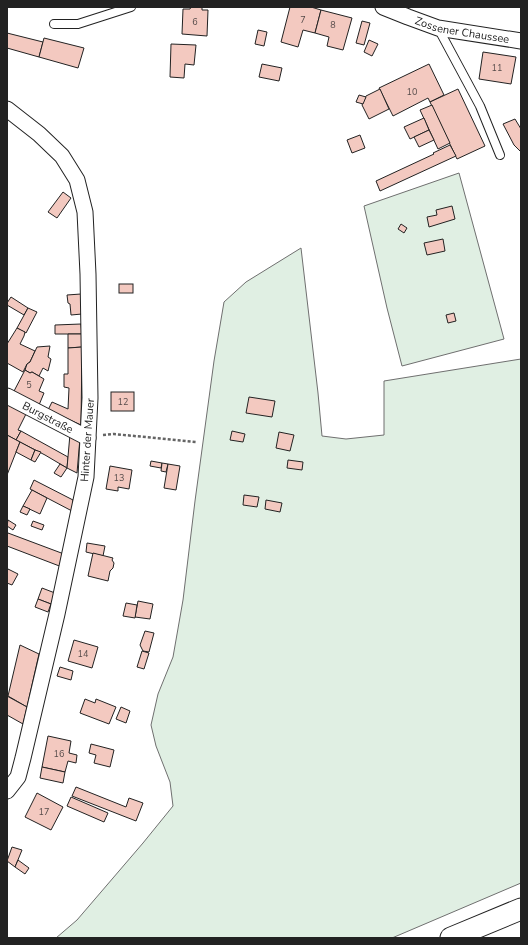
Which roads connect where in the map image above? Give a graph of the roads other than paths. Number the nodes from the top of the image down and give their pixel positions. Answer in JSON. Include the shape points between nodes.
{"nodes":[{"id":1,"x":131,"y":7,"type":"edge"},
{"id":2,"x":383,"y":7,"type":"edge"},
{"id":3,"x":54,"y":24,"type":"dead end"},
{"id":4,"x":438,"y":28,"type":"junction"},
{"id":5,"x":521,"y":41,"type":"edge"},
{"id":6,"x":7,"y":109,"type":"edge"},
{"id":7,"x":500,"y":155,"type":"dead end"},
{"id":8,"x":7,"y":396,"type":"edge"},
{"id":9,"x":88,"y":438,"type":"junction"},
{"id":10,"x":7,"y":791,"type":"edge"},
{"id":11,"x":521,"y":909,"type":"edge"},
{"id":12,"x":451,"y":938,"type":"edge"}],
"edges":[{"from":1,"to":3,"type":"lane","via":[[78,24]]},
{"from":2,"to":4,"type":"street","name":"Zossener Chaussee"},
{"from":4,"to":5,"type":"street","name":"Zossener Chaussee"},
{"from":4,"to":7,"type":"lane","via":[[480,106]]},
{"from":6,"to":9,"type":"street","name":"Hinter der Mauer","via":[[62,156],[77,180],[82,199],[85,212],[88,282]]},
{"from":8,"to":9,"type":"street","name":"Burgstraße"},
{"from":9,"to":10,"type":"street","name":"Hinter der Mauer","via":[[86,477],[57,614],[18,777]]},
{"from":11,"to":12,"type":"main road"}]}
